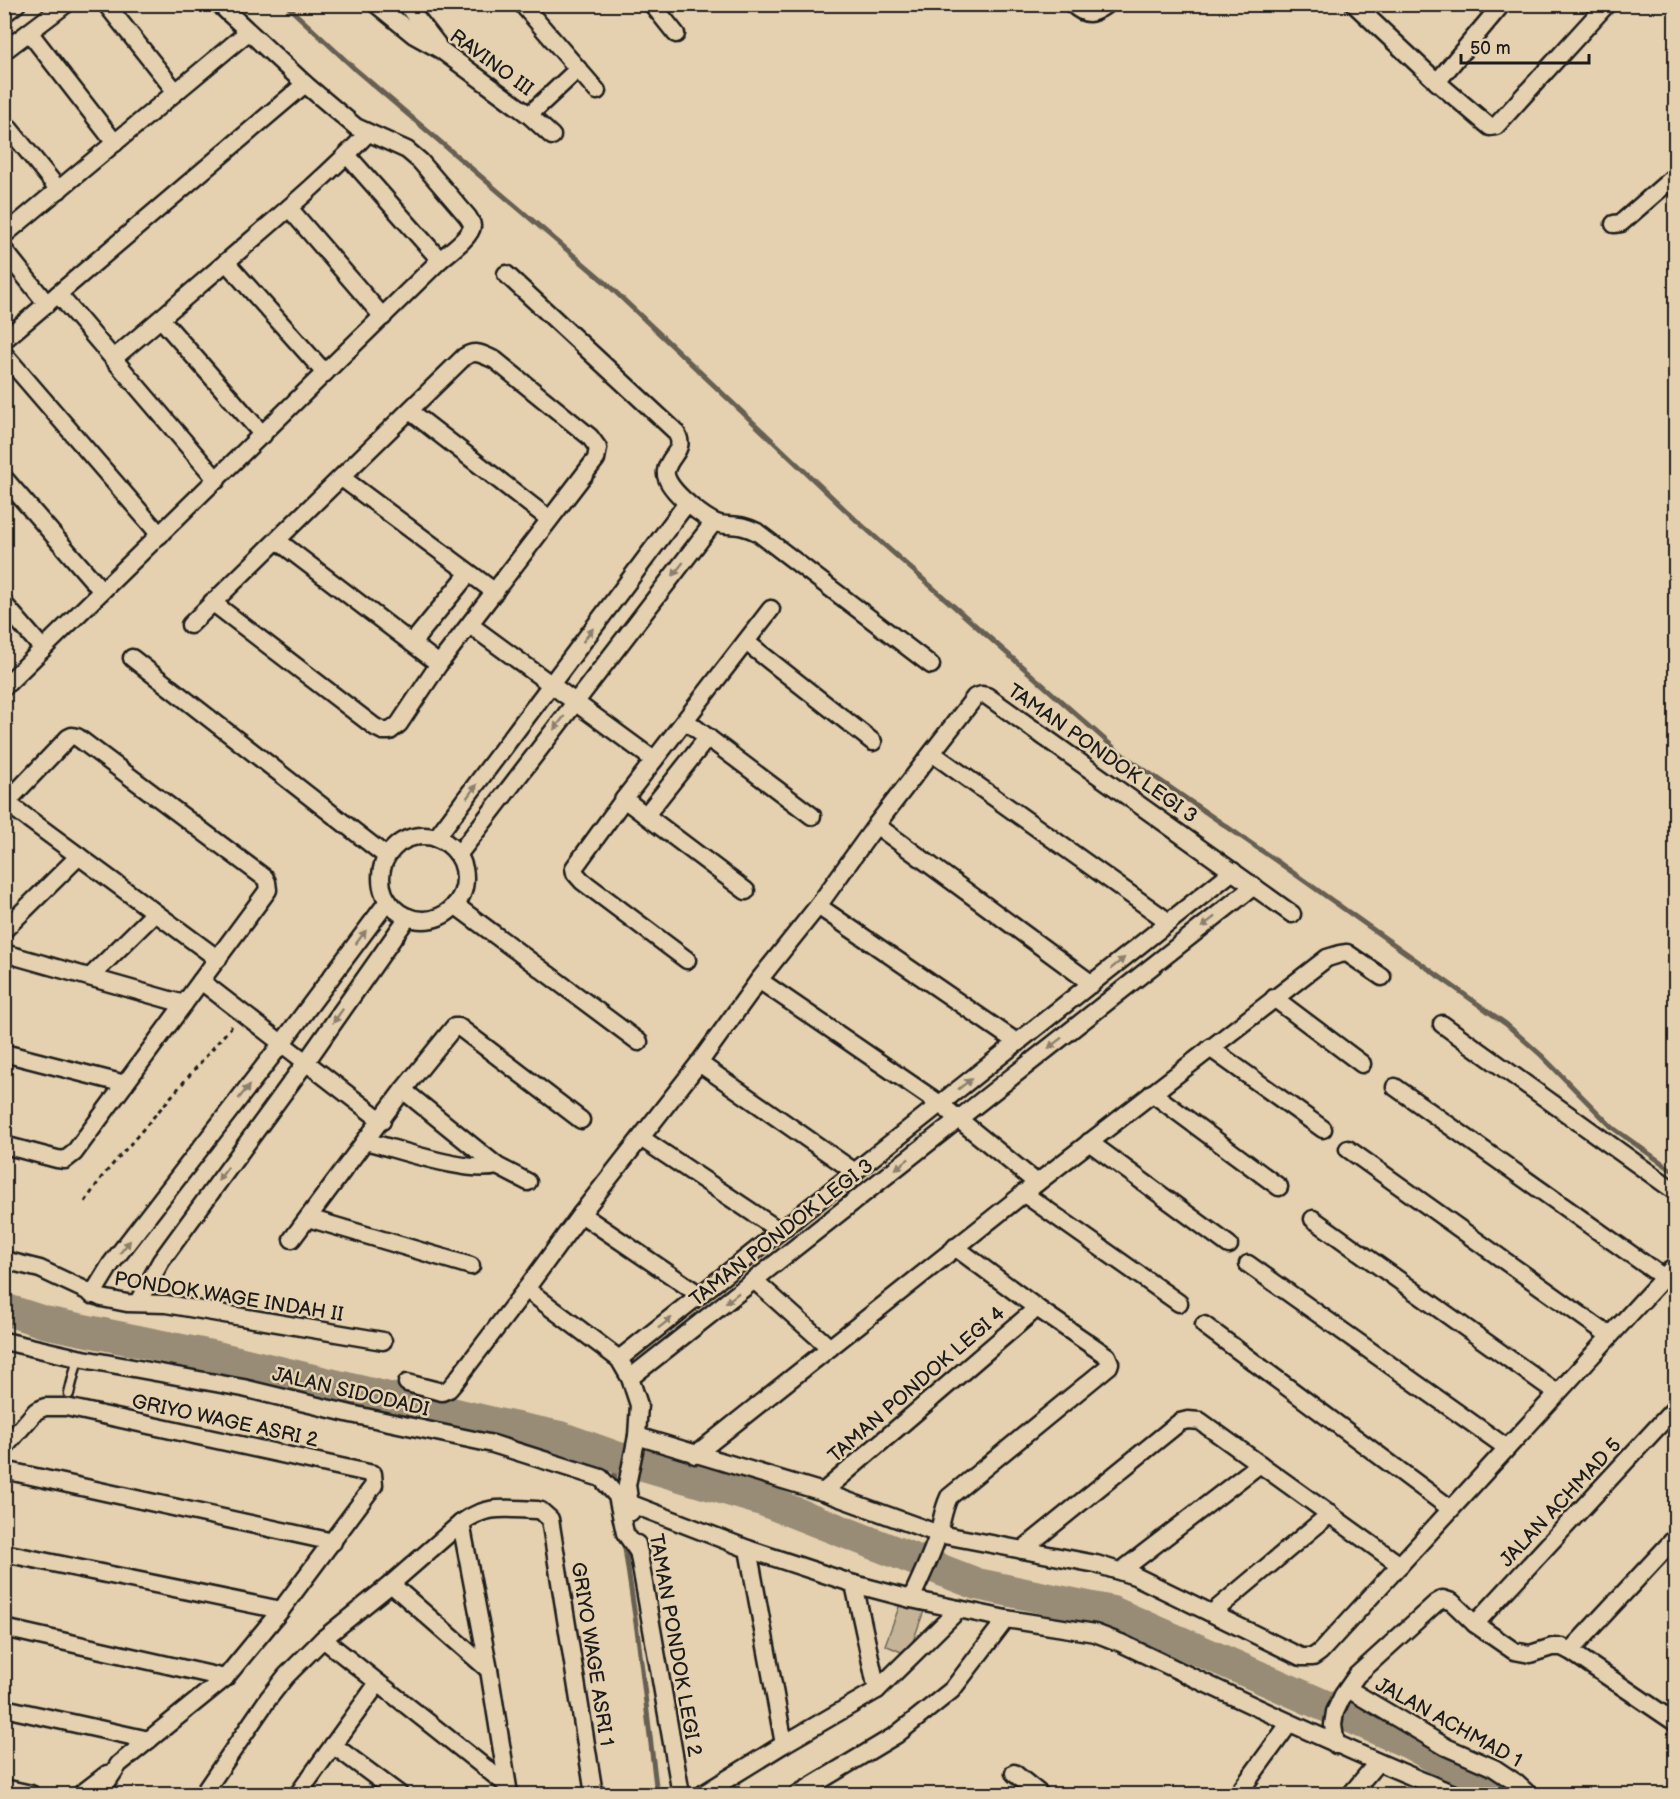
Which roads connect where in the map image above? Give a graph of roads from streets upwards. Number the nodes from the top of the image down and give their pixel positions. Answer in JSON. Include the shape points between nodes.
{"nodes":[{"id":1,"x":17,"y":4,"type":"edge"},
{"id":2,"x":66,"y":4,"type":"edge"},
{"id":3,"x":106,"y":4,"type":"edge"},
{"id":4,"x":219,"y":4,"type":"edge"},
{"id":5,"x":376,"y":4,"type":"edge"},
{"id":6,"x":406,"y":4,"type":"edge"},
{"id":7,"x":522,"y":4,"type":"edge"},
{"id":8,"x":652,"y":4,"type":"edge"},
{"id":9,"x":1072,"y":4,"type":"edge"},
{"id":10,"x":1107,"y":4,"type":"edge"},
{"id":11,"x":1354,"y":4,"type":"edge"},
{"id":12,"x":1502,"y":4,"type":"edge"},
{"id":13,"x":1607,"y":4,"type":"edge"},
{"id":14,"x":4,"y":14,"type":"edge"},
{"id":15,"x":29,"y":32,"type":"junction"},
{"id":16,"x":248,"y":32,"type":"junction"},
{"id":17,"x":676,"y":34,"type":"dead end"},
{"id":18,"x":441,"y":50,"type":"junction"},
{"id":19,"x":4,"y":51,"type":"edge"},
{"id":20,"x":578,"y":69,"type":"junction"},
{"id":21,"x":1437,"y":82,"type":"junction"},
{"id":22,"x":305,"y":84,"type":"junction"},
{"id":23,"x":597,"y":91,"type":"dead end"},
{"id":24,"x":176,"y":92,"type":"junction"},
{"id":25,"x":530,"y":115,"type":"junction"},
{"id":26,"x":4,"y":122,"type":"edge"},
{"id":27,"x":369,"y":134,"type":"junction"},
{"id":28,"x":552,"y":136,"type":"dead end"},
{"id":29,"x":115,"y":143,"type":"junction"},
{"id":30,"x":347,"y":155,"type":"junction"},
{"id":31,"x":1676,"y":175,"type":"edge"},
{"id":32,"x":59,"y":190,"type":"junction"},
{"id":33,"x":289,"y":208,"type":"junction"},
{"id":34,"x":1614,"y":224,"type":"dead end"},
{"id":35,"x":4,"y":235,"type":"edge"},
{"id":36,"x":4,"y":250,"type":"edge"},
{"id":37,"x":440,"y":260,"type":"junction"},
{"id":38,"x":226,"y":262,"type":"junction"},
{"id":39,"x":506,"y":274,"type":"dead end"},
{"id":40,"x":53,"y":299,"type":"junction"},
{"id":41,"x":383,"y":316,"type":"junction"},
{"id":42,"x":161,"y":319,"type":"junction"},
{"id":43,"x":4,"y":340,"type":"edge"},
{"id":44,"x":4,"y":354,"type":"edge"},
{"id":45,"x":114,"y":358,"type":"junction"},
{"id":46,"x":325,"y":373,"type":"junction"},
{"id":47,"x":410,"y":411,"type":"junction"},
{"id":48,"x":263,"y":435,"type":"junction"},
{"id":49,"x":4,"y":478,"type":"edge"},
{"id":50,"x":342,"y":478,"type":"junction"},
{"id":51,"x":217,"y":480,"type":"junction"},
{"id":52,"x":687,"y":503,"type":"junction"},
{"id":53,"x":549,"y":519,"type":"junction"},
{"id":54,"x":714,"y":522,"type":"junction"},
{"id":55,"x":160,"y":535,"type":"junction"},
{"id":56,"x":278,"y":541,"type":"junction"},
{"id":57,"x":469,"y":573,"type":"junction"},
{"id":58,"x":102,"y":591,"type":"junction"},
{"id":59,"x":495,"y":592,"type":"junction"},
{"id":60,"x":212,"y":602,"type":"junction"},
{"id":61,"x":4,"y":604,"type":"edge"},
{"id":62,"x":771,"y":609,"type":"dead end"},
{"id":63,"x":190,"y":625,"type":"dead end"},
{"id":64,"x":470,"y":625,"type":"junction"},
{"id":65,"x":746,"y":642,"type":"junction"},
{"id":66,"x":412,"y":643,"type":"junction"},
{"id":67,"x":43,"y":649,"type":"junction"},
{"id":68,"x":132,"y":658,"type":"dead end"},
{"id":69,"x":439,"y":664,"type":"junction"},
{"id":70,"x":931,"y":665,"type":"dead end"},
{"id":71,"x":551,"y":684,"type":"junction"},
{"id":72,"x":4,"y":687,"type":"edge"},
{"id":73,"x":576,"y":702,"type":"junction"},
{"id":74,"x":686,"y":721,"type":"junction"},
{"id":75,"x":708,"y":737,"type":"junction"},
{"id":76,"x":873,"y":742,"type":"dead end"},
{"id":77,"x":932,"y":753,"type":"junction"},
{"id":78,"x":654,"y":760,"type":"junction"},
{"id":79,"x":624,"y":799,"type":"junction"},
{"id":80,"x":6,"y":804,"type":"edge"},
{"id":81,"x":646,"y":815,"type":"junction"},
{"id":82,"x":812,"y":816,"type":"dead end"},
{"id":83,"x":876,"y":825,"type":"junction"},
{"id":84,"x":436,"y":838,"type":"junction"},
{"id":85,"x":458,"y":855,"type":"junction"},
{"id":86,"x":78,"y":856,"type":"junction"},
{"id":87,"x":386,"y":856,"type":"junction"},
{"id":88,"x":1233,"y":871,"type":"junction"},
{"id":89,"x":1254,"y":886,"type":"junction"},
{"id":90,"x":746,"y":891,"type":"dead end"},
{"id":91,"x":388,"y":901,"type":"junction"},
{"id":92,"x":455,"y":905,"type":"junction"},
{"id":93,"x":818,"y":906,"type":"junction"},
{"id":94,"x":155,"y":913,"type":"junction"},
{"id":95,"x":1293,"y":914,"type":"dead end"},
{"id":96,"x":408,"y":917,"type":"junction"},
{"id":97,"x":1168,"y":922,"type":"junction"},
{"id":98,"x":4,"y":930,"type":"edge"},
{"id":99,"x":4,"y":952,"type":"edge"},
{"id":100,"x":218,"y":959,"type":"junction"},
{"id":101,"x":687,"y":960,"type":"dead end"},
{"id":102,"x":90,"y":977,"type":"junction"},
{"id":103,"x":1382,"y":977,"type":"dead end"},
{"id":104,"x":759,"y":980,"type":"junction"},
{"id":105,"x":201,"y":981,"type":"junction"},
{"id":106,"x":1092,"y":984,"type":"junction"},
{"id":107,"x":1274,"y":998,"type":"junction"},
{"id":108,"x":184,"y":1004,"type":"junction"},
{"id":109,"x":1442,"y":1024,"type":"dead end"},
{"id":110,"x":639,"y":1042,"type":"dead end"},
{"id":111,"x":1018,"y":1042,"type":"junction"},
{"id":112,"x":282,"y":1043,"type":"junction"},
{"id":113,"x":1210,"y":1048,"type":"junction"},
{"id":114,"x":4,"y":1053,"type":"edge"},
{"id":115,"x":306,"y":1062,"type":"junction"},
{"id":116,"x":699,"y":1063,"type":"junction"},
{"id":117,"x":1362,"y":1064,"type":"dead end"},
{"id":118,"x":125,"y":1084,"type":"junction"},
{"id":119,"x":1395,"y":1087,"type":"dead end"},
{"id":120,"x":403,"y":1090,"type":"junction"},
{"id":121,"x":1152,"y":1093,"type":"junction"},
{"id":122,"x":940,"y":1104,"type":"junction"},
{"id":123,"x":958,"y":1119,"type":"junction"},
{"id":124,"x":581,"y":1120,"type":"dead end"},
{"id":125,"x":382,"y":1121,"type":"junction"},
{"id":126,"x":1323,"y":1129,"type":"dead end"},
{"id":127,"x":641,"y":1138,"type":"junction"},
{"id":128,"x":365,"y":1140,"type":"junction"},
{"id":129,"x":1089,"y":1142,"type":"junction"},
{"id":130,"x":4,"y":1145,"type":"edge"},
{"id":131,"x":1348,"y":1149,"type":"dead end"},
{"id":132,"x":498,"y":1166,"type":"junction"},
{"id":133,"x":855,"y":1172,"type":"junction"},
{"id":134,"x":528,"y":1182,"type":"dead end"},
{"id":135,"x":1279,"y":1187,"type":"dead end"},
{"id":136,"x":1030,"y":1188,"type":"junction"},
{"id":137,"x":1676,"y":1192,"type":"edge"},
{"id":138,"x":580,"y":1214,"type":"junction"},
{"id":139,"x":308,"y":1218,"type":"junction"},
{"id":140,"x":1313,"y":1219,"type":"dead end"},
{"id":141,"x":780,"y":1231,"type":"junction"},
{"id":142,"x":292,"y":1239,"type":"dead end"},
{"id":143,"x":1229,"y":1245,"type":"dead end"},
{"id":144,"x":955,"y":1247,"type":"junction"},
{"id":145,"x":4,"y":1260,"type":"edge"},
{"id":146,"x":1248,"y":1264,"type":"dead end"},
{"id":147,"x":1676,"y":1264,"type":"edge"},
{"id":148,"x":471,"y":1266,"type":"dead end"},
{"id":149,"x":1663,"y":1277,"type":"junction"},
{"id":150,"x":754,"y":1280,"type":"junction"},
{"id":151,"x":526,"y":1289,"type":"junction"},
{"id":152,"x":92,"y":1295,"type":"junction"},
{"id":153,"x":700,"y":1295,"type":"junction"},
{"id":154,"x":138,"y":1302,"type":"junction"},
{"id":155,"x":1179,"y":1303,"type":"dead end"},
{"id":156,"x":1036,"y":1308,"type":"junction"},
{"id":157,"x":1204,"y":1325,"type":"dead end"},
{"id":158,"x":1610,"y":1336,"type":"junction"},
{"id":159,"x":4,"y":1341,"type":"edge"},
{"id":160,"x":383,"y":1341,"type":"dead end"},
{"id":161,"x":831,"y":1348,"type":"junction"},
{"id":162,"x":619,"y":1359,"type":"junction"},
{"id":163,"x":630,"y":1378,"type":"junction"},
{"id":164,"x":406,"y":1383,"type":"dead end"},
{"id":165,"x":1557,"y":1393,"type":"junction"},
{"id":166,"x":1676,"y":1407,"type":"edge"},
{"id":167,"x":636,"y":1441,"type":"junction"},
{"id":168,"x":4,"y":1448,"type":"edge"},
{"id":169,"x":1508,"y":1448,"type":"junction"},
{"id":170,"x":695,"y":1455,"type":"junction"},
{"id":171,"x":1260,"y":1464,"type":"junction"},
{"id":172,"x":4,"y":1470,"type":"edge"},
{"id":173,"x":823,"y":1492,"type":"junction"},
{"id":174,"x":624,"y":1495,"type":"junction"},
{"id":175,"x":1451,"y":1509,"type":"junction"},
{"id":176,"x":1330,"y":1514,"type":"junction"},
{"id":177,"x":461,"y":1523,"type":"junction"},
{"id":178,"x":1676,"y":1537,"type":"edge"},
{"id":179,"x":937,"y":1540,"type":"junction"},
{"id":180,"x":333,"y":1542,"type":"junction"},
{"id":181,"x":748,"y":1549,"type":"junction"},
{"id":182,"x":1022,"y":1550,"type":"junction"},
{"id":183,"x":4,"y":1552,"type":"edge"},
{"id":184,"x":639,"y":1553,"type":"joint"},
{"id":185,"x":1400,"y":1564,"type":"junction"},
{"id":186,"x":1122,"y":1572,"type":"junction"},
{"id":187,"x":391,"y":1584,"type":"junction"},
{"id":188,"x":854,"y":1584,"type":"junction"},
{"id":189,"x":914,"y":1593,"type":"junction"},
{"id":190,"x":958,"y":1609,"type":"junction"},
{"id":191,"x":281,"y":1610,"type":"junction"},
{"id":192,"x":1212,"y":1613,"type":"junction"},
{"id":193,"x":1006,"y":1619,"type":"junction"},
{"id":194,"x":1475,"y":1624,"type":"junction"},
{"id":195,"x":4,"y":1628,"type":"edge"},
{"id":196,"x":323,"y":1639,"type":"junction"},
{"id":197,"x":1570,"y":1650,"type":"junction"},
{"id":198,"x":489,"y":1670,"type":"junction"},
{"id":199,"x":225,"y":1678,"type":"junction"},
{"id":200,"x":378,"y":1683,"type":"junction"},
{"id":201,"x":877,"y":1690,"type":"junction"},
{"id":202,"x":1346,"y":1692,"type":"junction"},
{"id":203,"x":4,"y":1708,"type":"edge"},
{"id":204,"x":1676,"y":1723,"type":"edge"},
{"id":205,"x":1289,"y":1724,"type":"junction"},
{"id":206,"x":149,"y":1740,"type":"junction"},
{"id":207,"x":784,"y":1744,"type":"junction"},
{"id":208,"x":333,"y":1745,"type":"junction"},
{"id":209,"x":1336,"y":1745,"type":"junction"},
{"id":210,"x":1377,"y":1763,"type":"junction"},
{"id":211,"x":119,"y":1764,"type":"junction"},
{"id":212,"x":1014,"y":1773,"type":"dead end"},
{"id":213,"x":4,"y":1788,"type":"edge"},
{"id":214,"x":508,"y":1790,"type":"edge"},
{"id":215,"x":31,"y":1794,"type":"edge"},
{"id":216,"x":81,"y":1794,"type":"edge"},
{"id":217,"x":99,"y":1794,"type":"edge"},
{"id":218,"x":203,"y":1794,"type":"edge"},
{"id":219,"x":298,"y":1794,"type":"edge"},
{"id":220,"x":399,"y":1794,"type":"edge"},
{"id":221,"x":594,"y":1794,"type":"edge"},
{"id":222,"x":681,"y":1794,"type":"edge"},
{"id":223,"x":703,"y":1794,"type":"edge"},
{"id":224,"x":798,"y":1794,"type":"edge"},
{"id":225,"x":1040,"y":1794,"type":"edge"},
{"id":226,"x":1238,"y":1794,"type":"edge"},
{"id":227,"x":1351,"y":1794,"type":"edge"},
{"id":228,"x":1454,"y":1794,"type":"edge"},
{"id":229,"x":1528,"y":1794,"type":"edge"}],
"edges":[{"from":1,"to":14,"type":"street"},
{"from":2,"to":15,"type":"street"},
{"from":3,"to":24,"type":"street"},
{"from":4,"to":16,"type":"street"},
{"from":5,"to":18,"type":"street","name":"RAVINO III","via":[[414,35]]},
{"from":6,"to":18,"type":"street"},
{"from":7,"to":20,"type":"street"},
{"from":8,"to":17,"type":"street"},
{"from":9,"to":10,"type":"street","via":[[1089,14]]},
{"from":11,"to":21,"type":"street"},
{"from":12,"to":21,"type":"street"},
{"from":13,"to":21,"type":"street","via":[[1496,126],[1490,127]]},
{"from":15,"to":19,"type":"street"},
{"from":15,"to":29,"type":"street"},
{"from":16,"to":22,"type":"street"},
{"from":16,"to":24,"type":"street"},
{"from":18,"to":25,"type":"street","name":"RAVINO III"},
{"from":20,"to":23,"type":"street"},
{"from":20,"to":25,"type":"street"},
{"from":22,"to":27,"type":"street"},
{"from":22,"to":40,"type":"street"},
{"from":24,"to":29,"type":"street"},
{"from":25,"to":28,"type":"street","name":"RAVINO III"},
{"from":26,"to":32,"type":"street"},
{"from":27,"to":30,"type":"street"},
{"from":27,"to":37,"type":"street","via":[[392,142],[413,156],[472,223],[468,234]]},
{"from":29,"to":32,"type":"street"},
{"from":30,"to":33,"type":"street"},
{"from":30,"to":37,"type":"street"},
{"from":31,"to":34,"type":"street","via":[[1621,223]]},
{"from":32,"to":35,"type":"street"},
{"from":33,"to":38,"type":"street"},
{"from":33,"to":41,"type":"street"},
{"from":36,"to":40,"type":"street"},
{"from":37,"to":41,"type":"street"},
{"from":38,"to":42,"type":"street"},
{"from":38,"to":46,"type":"street"},
{"from":39,"to":52,"type":"street","via":[[674,430],[680,444],[666,470],[666,478]]},
{"from":40,"to":43,"type":"street"},
{"from":40,"to":45,"type":"street"},
{"from":41,"to":46,"type":"street"},
{"from":42,"to":45,"type":"street"},
{"from":42,"to":48,"type":"street"},
{"from":44,"to":55,"type":"street"},
{"from":45,"to":51,"type":"street"},
{"from":46,"to":48,"type":"street"},
{"from":47,"to":50,"type":"street"},
{"from":47,"to":53,"type":"street"},
{"from":47,"to":53,"type":"street","via":[[470,353],[495,360],[590,436],[598,448],[596,459]]},
{"from":48,"to":51,"type":"street"},
{"from":49,"to":58,"type":"street"},
{"from":50,"to":56,"type":"street"},
{"from":50,"to":57,"type":"street"},
{"from":51,"to":55,"type":"street"},
{"from":52,"to":54,"type":"street"},
{"from":71,"to":52,"type":"street","one_way":true},
{"from":53,"to":59,"type":"street"},
{"from":54,"to":70,"type":"street","via":[[757,532]]},
{"from":54,"to":73,"type":"street","one_way":true},
{"from":55,"to":58,"type":"street"},
{"from":56,"to":60,"type":"street"},
{"from":56,"to":66,"type":"street"},
{"from":57,"to":59,"type":"street"},
{"from":57,"to":66,"type":"street"},
{"from":58,"to":67,"type":"street"},
{"from":59,"to":64,"type":"street"},
{"from":60,"to":63,"type":"street"},
{"from":60,"to":69,"type":"street","via":[[383,731],[399,724]]},
{"from":61,"to":67,"type":"street"},
{"from":62,"to":65,"type":"street"},
{"from":64,"to":69,"type":"street"},
{"from":64,"to":71,"type":"street"},
{"from":65,"to":74,"type":"street"},
{"from":65,"to":76,"type":"street"},
{"from":66,"to":69,"type":"street"},
{"from":67,"to":72,"type":"street"},
{"from":68,"to":87,"type":"street"},
{"from":71,"to":73,"type":"street"},
{"from":84,"to":71,"type":"street","one_way":true},
{"from":73,"to":78,"type":"street"},
{"from":73,"to":85,"type":"street","one_way":true},
{"from":74,"to":75,"type":"street"},
{"from":74,"to":78,"type":"street"},
{"from":75,"to":81,"type":"street"},
{"from":75,"to":82,"type":"street"},
{"from":77,"to":83,"type":"street","name":"TAMAN PONDOK LEGI 3"},
{"from":77,"to":88,"type":"street","name":"TAMAN PONDOK LEGI 3","via":[[975,697],[987,696]]},
{"from":77,"to":97,"type":"street"},
{"from":78,"to":79,"type":"street"},
{"from":79,"to":81,"type":"street"},
{"from":79,"to":101,"type":"street","via":[[579,860],[575,873]]},
{"from":80,"to":86,"type":"street"},
{"from":80,"to":100,"type":"street","via":[[68,738],[84,742],[265,878],[267,894]]},
{"from":81,"to":90,"type":"street"},
{"from":83,"to":93,"type":"street","name":"TAMAN PONDOK LEGI 3"},
{"from":83,"to":106,"type":"street"},
{"from":84,"to":85,"type":"street"},
{"from":84,"to":87,"type":"street","via":[[414,836],[402,840]]},
{"from":85,"to":92,"type":"street","via":[[463,864],[464,886]]},
{"from":86,"to":94,"type":"street"},
{"from":86,"to":98,"type":"street"},
{"from":87,"to":91,"type":"street","via":[[380,879]]},
{"from":88,"to":89,"type":"street","name":"TAMAN PONDOK LEGI 3"},
{"from":88,"to":97,"type":"street","name":"TAMAN PONDOK LEGI 3"},
{"from":89,"to":95,"type":"street","name":"TAMAN PONDOK LEGI 3"},
{"from":89,"to":123,"type":"street","name":"TAMAN PONDOK LEGI 3","one_way":true},
{"from":91,"to":96,"type":"street"},
{"from":112,"to":91,"type":"street","one_way":true},
{"from":92,"to":96,"type":"street","via":[[425,920]]},
{"from":92,"to":110,"type":"street"},
{"from":93,"to":104,"type":"street","name":"TAMAN PONDOK LEGI 3"},
{"from":93,"to":111,"type":"street"},
{"from":94,"to":100,"type":"street"},
{"from":94,"to":102,"type":"street"},
{"from":96,"to":115,"type":"street","one_way":true},
{"from":106,"to":97,"type":"street","name":"TAMAN PONDOK LEGI 3","one_way":true},
{"from":99,"to":102,"type":"street"},
{"from":100,"to":105,"type":"street"},
{"from":102,"to":108,"type":"street"},
{"from":103,"to":107,"type":"street","via":[[1347,953],[1340,954],[1327,958]]},
{"from":104,"to":116,"type":"street","name":"TAMAN PONDOK LEGI 3"},
{"from":104,"to":122,"type":"street"},
{"from":105,"to":108,"type":"street"},
{"from":105,"to":112,"type":"street"},
{"from":106,"to":111,"type":"street","name":"TAMAN PONDOK LEGI 3"},
{"from":107,"to":113,"type":"street"},
{"from":107,"to":117,"type":"street"},
{"from":108,"to":118,"type":"street"},
{"from":109,"to":137,"type":"street"},
{"from":122,"to":111,"type":"street","name":"TAMAN PONDOK LEGI 3","one_way":true},
{"from":112,"to":115,"type":"street"},
{"from":152,"to":112,"type":"street","one_way":true,"via":[[111,1264]]},
{"from":113,"to":121,"type":"street"},
{"from":113,"to":126,"type":"street"},
{"from":114,"to":118,"type":"street"},
{"from":115,"to":125,"type":"street"},
{"from":115,"to":154,"type":"street","one_way":true,"via":[[161,1261]]},
{"from":116,"to":127,"type":"street","name":"TAMAN PONDOK LEGI 3"},
{"from":116,"to":133,"type":"street","name":"TAMAN PONDOK LEGI 3"},
{"from":118,"to":130,"type":"street","via":[[65,1160]]},
{"from":119,"to":149,"type":"street"},
{"from":120,"to":124,"type":"street","via":[[454,1027],[459,1027]]},
{"from":120,"to":125,"type":"street"},
{"from":120,"to":132,"type":"street"},
{"from":121,"to":129,"type":"street"},
{"from":121,"to":135,"type":"street"},
{"from":122,"to":123,"type":"street"},
{"from":122,"to":133,"type":"street","name":"TAMAN PONDOK LEGI 3"},
{"from":123,"to":136,"type":"street"},
{"from":123,"to":150,"type":"street","name":"TAMAN PONDOK LEGI 3","one_way":true},
{"from":125,"to":128,"type":"street"},
{"from":127,"to":138,"type":"street","name":"TAMAN PONDOK LEGI 3"},
{"from":127,"to":141,"type":"street","name":"TAMAN PONDOK LEGI 3"},
{"from":128,"to":132,"type":"street","via":[[473,1167]]},
{"from":128,"to":139,"type":"street"},
{"from":129,"to":136,"type":"street"},
{"from":129,"to":143,"type":"street"},
{"from":131,"to":158,"type":"street"},
{"from":132,"to":134,"type":"street"},
{"from":133,"to":141,"type":"street","name":"TAMAN PONDOK LEGI 3"},
{"from":136,"to":144,"type":"street"},
{"from":136,"to":155,"type":"street"},
{"from":138,"to":151,"type":"street","name":"TAMAN PONDOK LEGI 3"},
{"from":138,"to":153,"type":"street","name":"TAMAN PONDOK LEGI 3"},
{"from":139,"to":142,"type":"street"},
{"from":139,"to":148,"type":"street"},
{"from":140,"to":165,"type":"street"},
{"from":141,"to":153,"type":"street","name":"TAMAN PONDOK LEGI 3"},
{"from":144,"to":156,"type":"street","name":"TAMAN PONDOK LEGI 4"},
{"from":144,"to":161,"type":"street"},
{"from":145,"to":152,"type":"street","name":"PONDOK WAGE INDAH II","via":[[40,1269]]},
{"from":146,"to":169,"type":"street"},
{"from":147,"to":149,"type":"street"},
{"from":149,"to":158,"type":"street"},
{"from":150,"to":161,"type":"street"},
{"from":150,"to":163,"type":"street","name":"TAMAN PONDOK LEGI 3","one_way":true},
{"from":151,"to":162,"type":"street"},
{"from":151,"to":164,"type":"street","name":"TAMAN PONDOK LEGI 3","via":[[449,1389],[442,1392]]},
{"from":152,"to":154,"type":"street","name":"PONDOK WAGE INDAH II"},
{"from":162,"to":153,"type":"street","name":"TAMAN PONDOK LEGI 3","one_way":true},
{"from":154,"to":160,"type":"street","name":"PONDOK WAGE INDAH II"},
{"from":156,"to":173,"type":"street","name":"TAMAN PONDOK LEGI 4"},
{"from":156,"to":179,"type":"street","name":"TAMAN PONDOK LEGI 4","via":[[1107,1356],[1109,1366],[949,1497]]},
{"from":157,"to":175,"type":"street"},
{"from":158,"to":165,"type":"street"},
{"from":159,"to":174,"type":"street","name":"JALAN SIDODADI","via":[[243,1388],[493,1444],[601,1478]]},
{"from":161,"to":170,"type":"street"},
{"from":162,"to":163,"type":"street"},
{"from":163,"to":167,"type":"street","via":[[639,1405]]},
{"from":165,"to":169,"type":"street"},
{"from":166,"to":194,"type":"street","name":"JALAN ACHMAD 5"},
{"from":167,"to":170,"type":"street"},
{"from":167,"to":174,"type":"street"},
{"from":168,"to":180,"type":"street","name":"GRIYO WAGE ASRI 2","via":[[36,1411],[66,1407],[373,1474],[374,1485]]},
{"from":169,"to":175,"type":"street"},
{"from":170,"to":173,"type":"street"},
{"from":171,"to":176,"type":"street"},
{"from":171,"to":182,"type":"street","via":[[1200,1421],[1180,1422]]},
{"from":171,"to":186,"type":"street"},
{"from":172,"to":180,"type":"street"},
{"from":173,"to":179,"type":"street"},
{"from":174,"to":181,"type":"street","name":"TAMAN PONDOK LEGI 2"},
{"from":174,"to":184,"type":"street","name":"JALAN SIDODADI","via":[[625,1533]]},
{"from":175,"to":185,"type":"street"},
{"from":176,"to":185,"type":"street"},
{"from":176,"to":192,"type":"street"},
{"from":177,"to":187,"type":"street"},
{"from":177,"to":198,"type":"street"},
{"from":177,"to":221,"type":"street","name":"GRIYO WAGE ASRI 1","via":[[492,1508],[537,1510],[550,1519]]},
{"from":178,"to":197,"type":"street"},
{"from":179,"to":182,"type":"street"},
{"from":179,"to":189,"type":"street","name":"TAMAN PONDOK LEGI 4"},
{"from":180,"to":191,"type":"street","name":"GRIYO WAGE ASRI 2"},
{"from":181,"to":188,"type":"street","name":"TAMAN PONDOK LEGI 2"},
{"from":181,"to":207,"type":"street"},
{"from":182,"to":186,"type":"street"},
{"from":183,"to":191,"type":"street"},
{"from":184,"to":222,"type":"street","name":"TAMAN PONDOK LEGI 2"},
{"from":185,"to":192,"type":"street","via":[[1313,1657],[1301,1657]]},
{"from":186,"to":192,"type":"street"},
{"from":187,"to":196,"type":"street"},
{"from":187,"to":198,"type":"street"},
{"from":188,"to":189,"type":"street","name":"TAMAN PONDOK LEGI 2"},
{"from":188,"to":201,"type":"street"},
{"from":189,"to":190,"type":"street","name":"TAMAN PONDOK LEGI 2"},
{"from":190,"to":193,"type":"street","name":"TAMAN PONDOK LEGI 2"},
{"from":190,"to":201,"type":"street"},
{"from":191,"to":199,"type":"street","name":"GRIYO WAGE ASRI 2"},
{"from":193,"to":205,"type":"street","name":"TAMAN PONDOK LEGI 2","via":[[1095,1633]]},
{"from":193,"to":224,"type":"street","via":[[952,1690],[896,1735]]},
{"from":194,"to":197,"type":"street","via":[[1523,1654],[1552,1647]]},
{"from":194,"to":202,"type":"street","via":[[1443,1599],[1358,1674]]},
{"from":195,"to":199,"type":"street"},
{"from":196,"to":200,"type":"street"},
{"from":196,"to":218,"type":"street","via":[[277,1687]]},
{"from":197,"to":204,"type":"street"},
{"from":198,"to":214,"type":"street"},
{"from":199,"to":206,"type":"street","name":"GRIYO WAGE ASRI 2"},
{"from":200,"to":208,"type":"street"},
{"from":200,"to":214,"type":"street"},
{"from":201,"to":207,"type":"street"},
{"from":202,"to":209,"type":"street","via":[[1334,1719]]},
{"from":202,"to":229,"type":"street","name":"JALAN ACHMAD 1","via":[[1446,1747],[1494,1768]]},
{"from":203,"to":206,"type":"street"},
{"from":205,"to":209,"type":"street","name":"TAMAN PONDOK LEGI 2"},
{"from":205,"to":226,"type":"street"},
{"from":206,"to":211,"type":"street","name":"GRIYO WAGE ASRI 2"},
{"from":207,"to":223,"type":"street"},
{"from":208,"to":219,"type":"street"},
{"from":208,"to":220,"type":"street"},
{"from":209,"to":210,"type":"street","name":"TAMAN PONDOK LEGI 2"},
{"from":210,"to":227,"type":"street"},
{"from":210,"to":228,"type":"street","name":"TAMAN PONDOK LEGI 2"},
{"from":211,"to":216,"type":"street","name":"GRIYO WAGE ASRI 2"},
{"from":211,"to":217,"type":"street","name":"GRIYO WAGE ASRI 2"},
{"from":212,"to":225,"type":"street"},
{"from":213,"to":215,"type":"street"}]}
